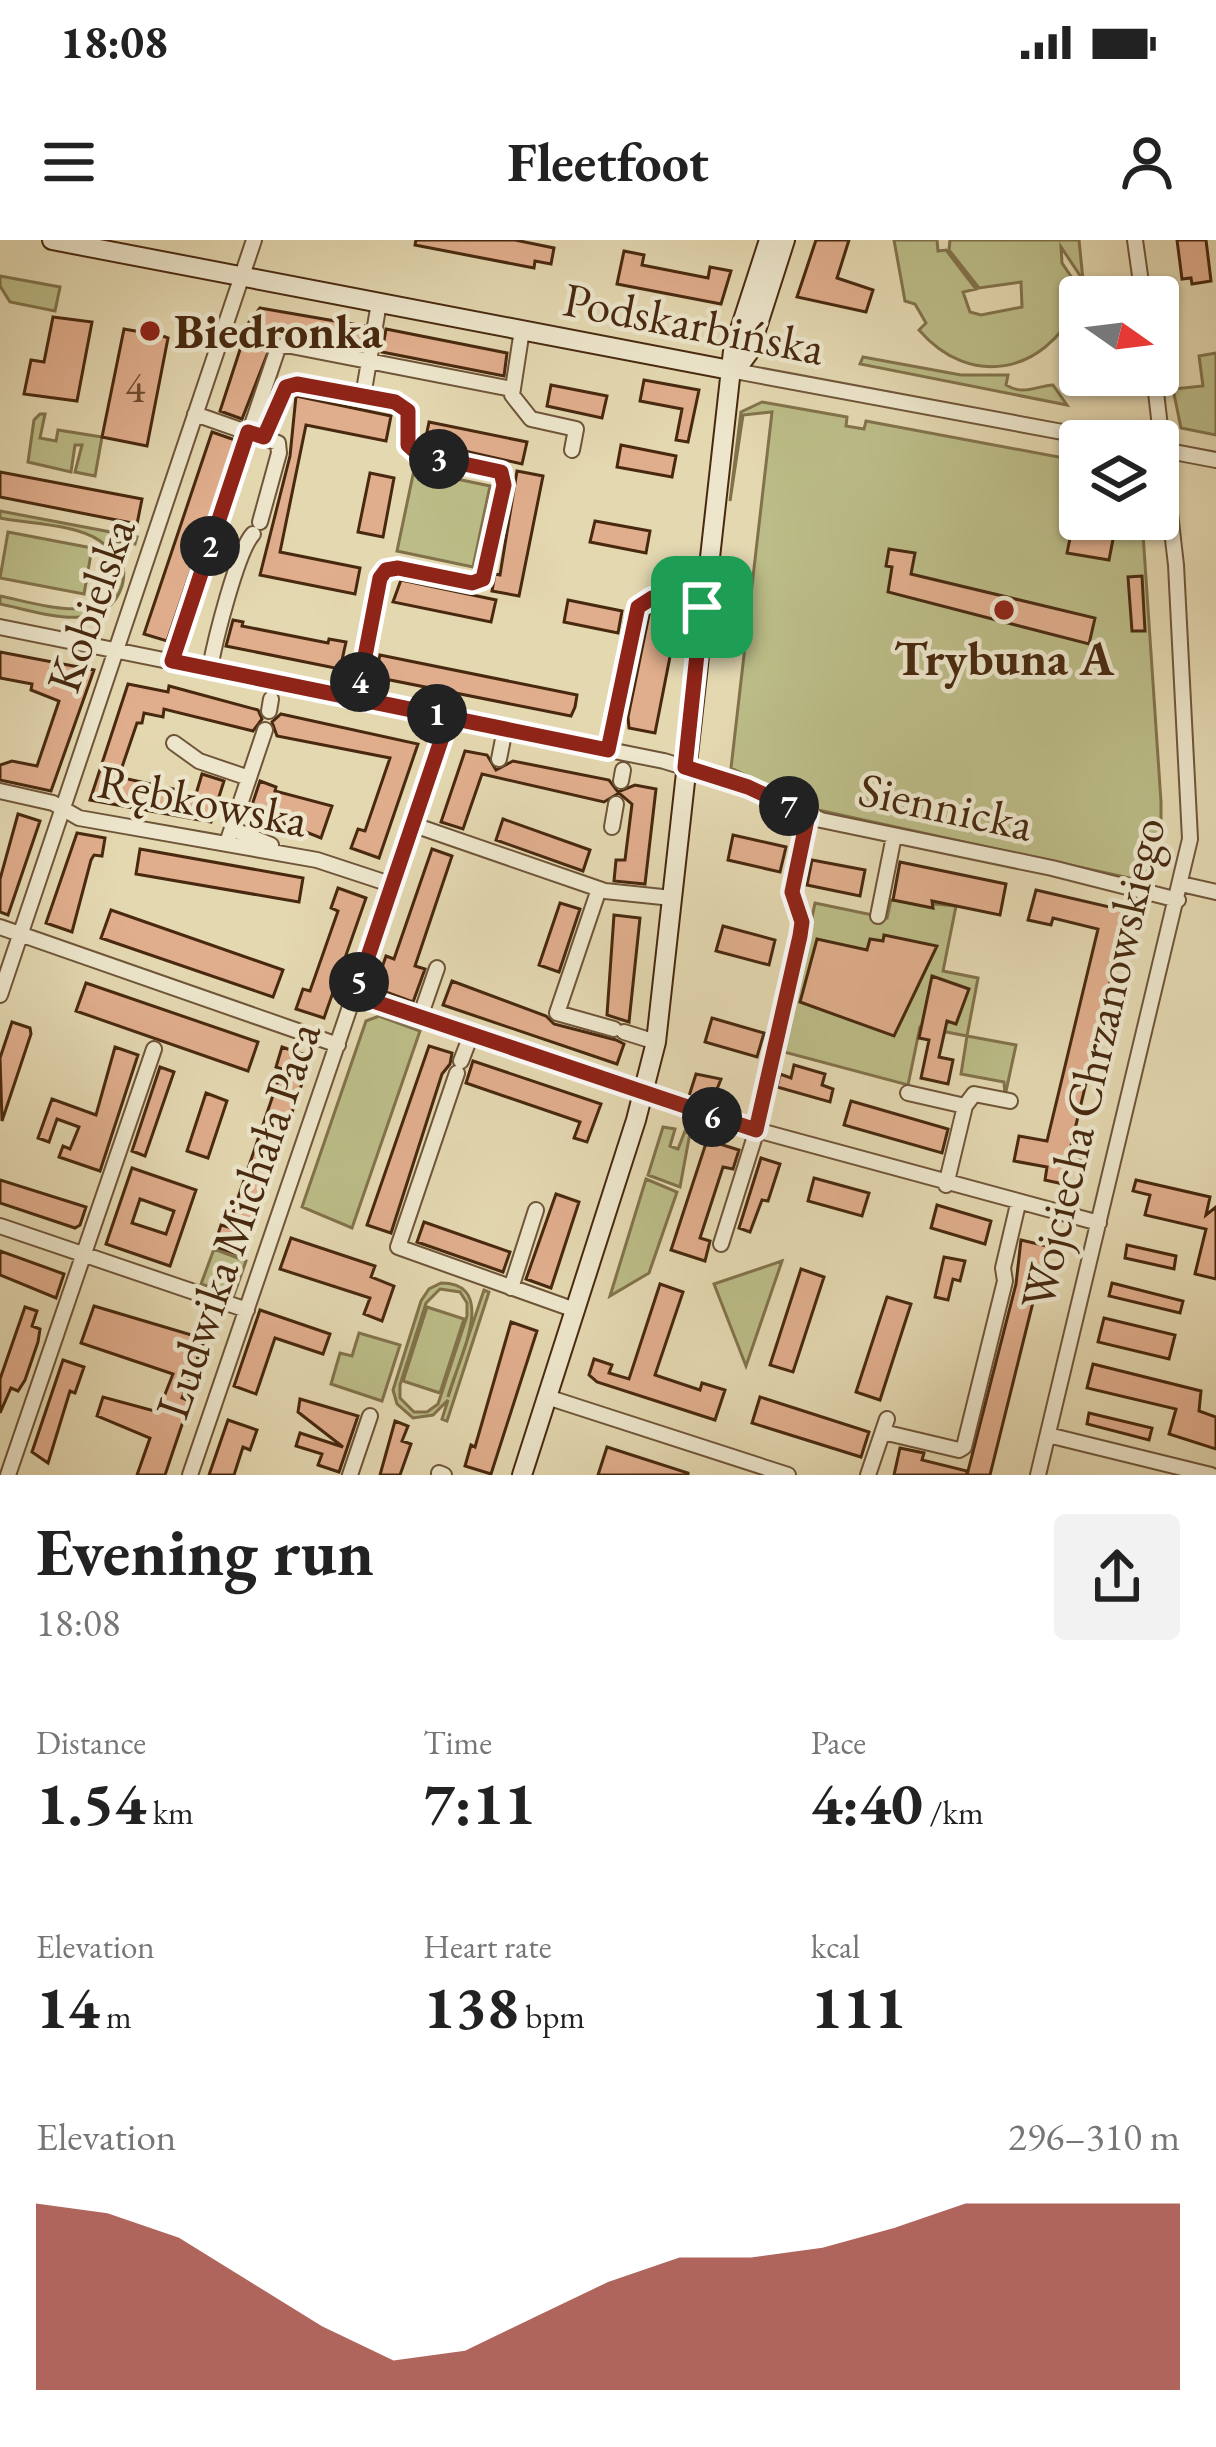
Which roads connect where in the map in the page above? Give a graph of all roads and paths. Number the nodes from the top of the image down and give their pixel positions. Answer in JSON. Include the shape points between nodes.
{"nodes":[{"id":1,"x":52,"y":240,"type":"edge"},
{"id":2,"x":254,"y":240,"type":"edge"},
{"id":3,"x":769,"y":240,"type":"edge"},
{"id":4,"x":785,"y":240,"type":"edge"},
{"id":5,"x":1135,"y":240,"type":"edge"},
{"id":6,"x":241,"y":276,"type":"junction"},
{"id":7,"x":1140,"y":276,"type":"edge"},
{"id":8,"x":379,"y":303,"type":"junction"},
{"id":9,"x":522,"y":330,"type":"junction"},
{"id":10,"x":369,"y":361,"type":"junction"},
{"id":11,"x":735,"y":370,"type":"junction"},
{"id":12,"x":512,"y":389,"type":"junction"},
{"id":13,"x":363,"y":396,"type":"junction"},
{"id":14,"x":195,"y":414,"type":"junction"},
{"id":15,"x":1059,"y":431,"type":"edge"},
{"id":16,"x":248,"y":432,"type":"junction"},
{"id":17,"x":264,"y":437,"type":"junction"},
{"id":18,"x":572,"y":450,"type":"dead end"},
{"id":19,"x":1179,"y":453,"type":"edge"},
{"id":20,"x":1216,"y":460,"type":"edge"},
{"id":21,"x":1168,"y":540,"type":"edge"},
{"id":22,"x":702,"y":607,"type":"junction"},
{"id":23,"x":0,"y":627,"type":"edge"},
{"id":24,"x":116,"y":651,"type":"junction"},
{"id":25,"x":172,"y":661,"type":"junction"},
{"id":26,"x":210,"y":668,"type":"junction"},
{"id":27,"x":357,"y":698,"type":"junction"},
{"id":28,"x":449,"y":717,"type":"junction"},
{"id":29,"x":505,"y":729,"type":"junction"},
{"id":30,"x":265,"y":730,"type":"dead end"},
{"id":31,"x":174,"y":743,"type":"dead end"},
{"id":32,"x":608,"y":750,"type":"junction"},
{"id":33,"x":499,"y":759,"type":"dead end"},
{"id":34,"x":685,"y":767,"type":"junction"},
{"id":35,"x":249,"y":778,"type":"junction"},
{"id":36,"x":0,"y":791,"type":"edge"},
{"id":37,"x":616,"y":804,"type":"dead end"},
{"id":38,"x":62,"y":811,"type":"junction"},
{"id":39,"x":808,"y":815,"type":"junction"},
{"id":40,"x":414,"y":825,"type":"junction"},
{"id":41,"x":612,"y":827,"type":"dead end"},
{"id":42,"x":230,"y":836,"type":"junction"},
{"id":43,"x":893,"y":836,"type":"junction"},
{"id":44,"x":392,"y":885,"type":"junction"},
{"id":45,"x":599,"y":890,"type":"junction"},
{"id":46,"x":1180,"y":892,"type":"junction"},
{"id":47,"x":1216,"y":892,"type":"edge"},
{"id":48,"x":672,"y":898,"type":"junction"},
{"id":49,"x":878,"y":916,"type":"dead end"},
{"id":50,"x":0,"y":927,"type":"edge"},
{"id":51,"x":20,"y":935,"type":"junction"},
{"id":52,"x":437,"y":968,"type":"dead end"},
{"id":53,"x":0,"y":995,"type":"edge"},
{"id":54,"x":355,"y":995,"type":"junction"},
{"id":55,"x":420,"y":1017,"type":"junction"},
{"id":56,"x":471,"y":1035,"type":"junction"},
{"id":57,"x":656,"y":1042,"type":"junction"},
{"id":58,"x":338,"y":1045,"type":"junction"},
{"id":59,"x":154,"y":1048,"type":"dead end"},
{"id":60,"x":644,"y":1093,"type":"junction"},
{"id":61,"x":908,"y":1093,"type":"dead end"},
{"id":62,"x":1010,"y":1101,"type":"dead end"},
{"id":63,"x":965,"y":1106,"type":"junction"},
{"id":64,"x":756,"y":1130,"type":"junction"},
{"id":65,"x":946,"y":1185,"type":"junction"},
{"id":66,"x":1018,"y":1204,"type":"junction"},
{"id":67,"x":536,"y":1210,"type":"dead end"},
{"id":68,"x":1099,"y":1222,"type":"junction"},
{"id":69,"x":0,"y":1226,"type":"edge"},
{"id":70,"x":722,"y":1244,"type":"dead end"},
{"id":71,"x":82,"y":1255,"type":"junction"},
{"id":72,"x":511,"y":1288,"type":"junction"},
{"id":73,"x":247,"y":1310,"type":"junction"},
{"id":74,"x":575,"y":1310,"type":"junction"},
{"id":75,"x":547,"y":1397,"type":"junction"},
{"id":76,"x":370,"y":1415,"type":"dead end"},
{"id":77,"x":1048,"y":1435,"type":"junction"},
{"id":78,"x":8,"y":1475,"type":"edge"},
{"id":79,"x":190,"y":1475,"type":"edge"},
{"id":80,"x":350,"y":1475,"type":"edge"},
{"id":81,"x":522,"y":1475,"type":"edge"},
{"id":82,"x":788,"y":1475,"type":"edge"},
{"id":83,"x":868,"y":1475,"type":"edge"},
{"id":84,"x":1038,"y":1475,"type":"edge"},
{"id":85,"x":1211,"y":1475,"type":"edge"}],
"edges":[{"from":1,"to":6,"type":"street","name":"Podskarbińska"},
{"from":2,"to":6,"type":"street","name":"Kobielska"},
{"from":3,"to":11,"type":"street","via":[[734,347]]},
{"from":4,"to":11,"type":"street","via":[[749,352]]},
{"from":5,"to":7,"type":"street"},
{"from":6,"to":8,"type":"street","name":"Podskarbińska"},
{"from":6,"to":14,"type":"street","name":"Kobielska"},
{"from":8,"to":9,"type":"street","name":"Podskarbińska"},
{"from":8,"to":10,"type":"street"},
{"from":9,"to":11,"type":"street","name":"Podskarbińska"},
{"from":9,"to":12,"type":"street"},
{"from":10,"to":12,"type":"street"},
{"from":10,"to":13,"type":"street"},
{"from":10,"to":16,"type":"street","via":[[281,346]]},
{"from":11,"to":15,"type":"street","name":"Podskarbińska"},
{"from":11,"to":22,"type":"street"},
{"from":12,"to":18,"type":"street","via":[[530,418],[576,429]]},
{"from":13,"to":17,"type":"street","via":[[292,384]]},
{"from":13,"to":27,"type":"street","via":[[404,407],[408,445],[418,454],[496,470],[504,481],[483,579],[398,568],[382,574]]},
{"from":14,"to":16,"type":"street"},
{"from":14,"to":24,"type":"street","name":"Kobielska"},
{"from":16,"to":17,"type":"street"},
{"from":16,"to":25,"type":"street"},
{"from":17,"to":26,"type":"street","via":[[280,448],[220,614]]},
{"from":19,"to":20,"type":"street"},
{"from":21,"to":46,"type":"street","name":"Wojciecha Chrzanowskiego","via":[[1191,823]]},
{"from":22,"to":32,"type":"street","via":[[652,598],[638,607]]},
{"from":22,"to":34,"type":"street"},
{"from":23,"to":24,"type":"street","name":"Siennicka"},
{"from":24,"to":25,"type":"street","name":"Siennicka"},
{"from":24,"to":38,"type":"street","name":"Kobielska"},
{"from":25,"to":26,"type":"street","name":"Siennicka"},
{"from":26,"to":27,"type":"street","name":"Siennicka"},
{"from":27,"to":28,"type":"street","name":"Siennicka"},
{"from":28,"to":29,"type":"street","name":"Siennicka"},
{"from":28,"to":40,"type":"street","name":"Ludwika Michała Paca"},
{"from":29,"to":32,"type":"street","name":"Siennicka"},
{"from":29,"to":33,"type":"street"},
{"from":30,"to":35,"type":"street"},
{"from":31,"to":35,"type":"street"},
{"from":32,"to":34,"type":"street","name":"Siennicka"},
{"from":34,"to":39,"type":"street","name":"Siennicka"},
{"from":34,"to":48,"type":"street"},
{"from":35,"to":42,"type":"street"},
{"from":36,"to":38,"type":"street","name":"Rębkowska"},
{"from":37,"to":41,"type":"street"},
{"from":38,"to":42,"type":"street","name":"Rębkowska"},
{"from":38,"to":51,"type":"street","name":"Kobielska"},
{"from":39,"to":43,"type":"street","name":"Siennicka"},
{"from":39,"to":64,"type":"street","via":[[792,892],[800,936]]},
{"from":40,"to":44,"type":"street","name":"Ludwika Michała Paca"},
{"from":40,"to":45,"type":"street"},
{"from":42,"to":44,"type":"street","name":"Rębkowska"},
{"from":43,"to":46,"type":"street","name":"Siennicka"},
{"from":43,"to":49,"type":"street"},
{"from":44,"to":54,"type":"street","name":"Ludwika Michała Paca"},
{"from":45,"to":48,"type":"street"},
{"from":45,"to":57,"type":"street","via":[[557,1013]]},
{"from":46,"to":47,"type":"street","name":"Siennicka"},
{"from":46,"to":68,"type":"street","name":"Wojciecha Chrzanowskiego"},
{"from":48,"to":57,"type":"street"},
{"from":50,"to":51,"type":"street"},
{"from":51,"to":53,"type":"street","name":"Kobielska"},
{"from":51,"to":58,"type":"street"},
{"from":52,"to":55,"type":"street"},
{"from":54,"to":55,"type":"street"},
{"from":54,"to":58,"type":"street","name":"Ludwika Michała Paca"},
{"from":55,"to":56,"type":"street"},
{"from":56,"to":60,"type":"street"},
{"from":56,"to":72,"type":"street","via":[[398,1246]]},
{"from":57,"to":60,"type":"street"},
{"from":58,"to":73,"type":"street","name":"Ludwika Michała Paca"},
{"from":59,"to":71,"type":"street"},
{"from":60,"to":64,"type":"street"},
{"from":60,"to":74,"type":"street"},
{"from":61,"to":63,"type":"street"},
{"from":62,"to":63,"type":"street","via":[[974,1094]]},
{"from":63,"to":65,"type":"street"},
{"from":64,"to":65,"type":"street"},
{"from":64,"to":70,"type":"street"},
{"from":65,"to":66,"type":"street"},
{"from":66,"to":68,"type":"street"},
{"from":66,"to":83,"type":"street","via":[[965,1445],[959,1450],[885,1425]]},
{"from":67,"to":72,"type":"street"},
{"from":68,"to":77,"type":"street","name":"Wojciecha Chrzanowskiego"},
{"from":69,"to":71,"type":"street"},
{"from":71,"to":73,"type":"street"},
{"from":71,"to":78,"type":"street"},
{"from":72,"to":74,"type":"street"},
{"from":73,"to":79,"type":"street","name":"Ludwika Michała Paca"},
{"from":74,"to":75,"type":"street"},
{"from":75,"to":81,"type":"street"},
{"from":75,"to":82,"type":"street"},
{"from":76,"to":80,"type":"street"},
{"from":77,"to":84,"type":"street","name":"Wojciecha Chrzanowskiego"},
{"from":77,"to":85,"type":"street"}]}
